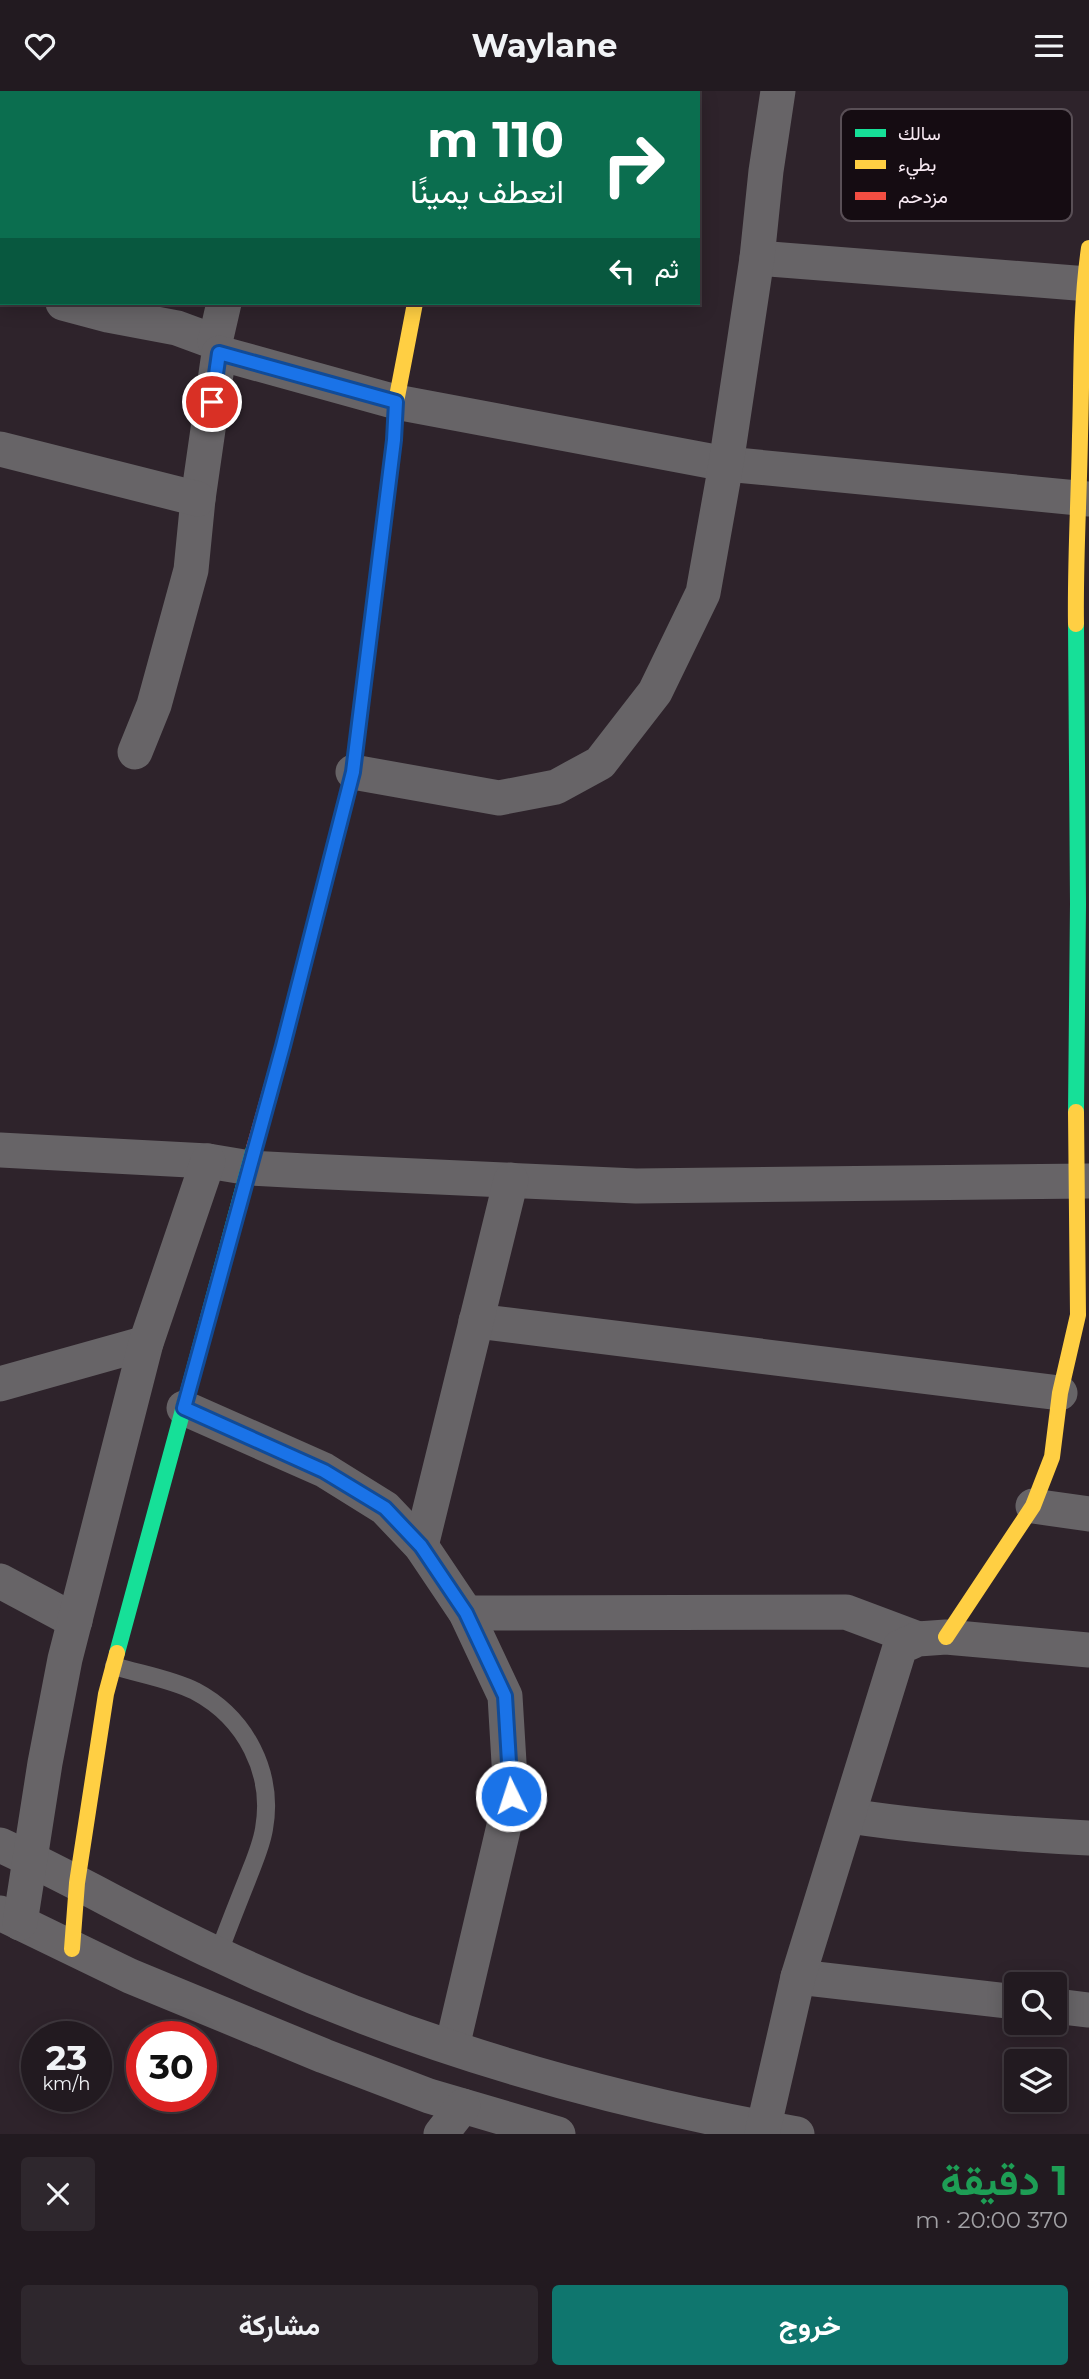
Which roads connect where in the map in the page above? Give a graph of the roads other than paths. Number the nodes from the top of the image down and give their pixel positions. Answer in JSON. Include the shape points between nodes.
{"nodes":[{"id":1,"x":778,"y":91,"type":"edge"},
{"id":2,"x":1089,"y":248,"type":"edge"},
{"id":3,"x":757,"y":258,"type":"junction"},
{"id":4,"x":1086,"y":284,"type":"edge"},
{"id":5,"x":70,"y":305,"type":"edge"},
{"id":6,"x":224,"y":305,"type":"edge"},
{"id":7,"x":415,"y":305,"type":"edge"},
{"id":8,"x":217,"y":348,"type":"junction"},
{"id":9,"x":396,"y":402,"type":"junction"},
{"id":10,"x":0,"y":449,"type":"edge"},
{"id":11,"x":726,"y":464,"type":"junction"},
{"id":12,"x":198,"y":499,"type":"junction"},
{"id":13,"x":1084,"y":499,"type":"edge"},
{"id":14,"x":135,"y":752,"type":"dead end"},
{"id":15,"x":353,"y":772,"type":"junction"},
{"id":16,"x":1083,"y":904,"type":"edge"},
{"id":17,"x":0,"y":1150,"type":"edge"},
{"id":18,"x":208,"y":1161,"type":"junction"},
{"id":19,"x":250,"y":1168,"type":"junction"},
{"id":20,"x":511,"y":1180,"type":"junction"},
{"id":21,"x":1082,"y":1181,"type":"edge"},
{"id":22,"x":1084,"y":1316,"type":"edge"},
{"id":23,"x":476,"y":1321,"type":"junction"},
{"id":24,"x":146,"y":1343,"type":"junction"},
{"id":25,"x":0,"y":1384,"type":"edge"},
{"id":26,"x":1060,"y":1393,"type":"junction"},
{"id":27,"x":184,"y":1408,"type":"junction"},
{"id":28,"x":1033,"y":1506,"type":"junction"},
{"id":29,"x":1089,"y":1514,"type":"edge"},
{"id":30,"x":421,"y":1546,"type":"junction"},
{"id":31,"x":0,"y":1581,"type":"edge"},
{"id":32,"x":466,"y":1613,"type":"junction"},
{"id":33,"x":75,"y":1621,"type":"junction"},
{"id":34,"x":932,"y":1638,"type":"junction"},
{"id":35,"x":1089,"y":1650,"type":"edge"},
{"id":36,"x":114,"y":1666,"type":"junction"},
{"id":37,"x":849,"y":1816,"type":"junction"},
{"id":38,"x":1089,"y":1838,"type":"edge"},
{"id":39,"x":15,"y":1852,"type":"edge"},
{"id":40,"x":77,"y":1883,"type":"junction"},
{"id":41,"x":10,"y":1918,"type":"edge"},
{"id":42,"x":72,"y":1949,"type":"junction"},
{"id":43,"x":218,"y":1955,"type":"junction"},
{"id":44,"x":798,"y":1977,"type":"junction"},
{"id":45,"x":1004,"y":2001,"type":"edge"},
{"id":46,"x":1067,"y":2007,"type":"edge"},
{"id":47,"x":1089,"y":2010,"type":"edge"},
{"id":48,"x":452,"y":2047,"type":"junction"},
{"id":49,"x":463,"y":2106,"type":"junction"},
{"id":50,"x":774,"y":2132,"type":"edge"},
{"id":51,"x":441,"y":2134,"type":"edge"},
{"id":52,"x":558,"y":2134,"type":"edge"}],
"edges":[{"from":1,"to":3,"type":"street"},
{"from":2,"to":4,"type":"street"},
{"from":3,"to":4,"type":"street"},
{"from":3,"to":11,"type":"street"},
{"from":4,"to":13,"type":"street"},
{"from":5,"to":8,"type":"street","via":[[177,327]]},
{"from":6,"to":8,"type":"street"},
{"from":7,"to":9,"type":"street"},
{"from":8,"to":9,"type":"street"},
{"from":8,"to":12,"type":"street"},
{"from":9,"to":11,"type":"street"},
{"from":9,"to":15,"type":"street"},
{"from":10,"to":12,"type":"street"},
{"from":11,"to":13,"type":"street"},
{"from":11,"to":15,"type":"street","via":[[703,593],[655,692],[600,763],[555,787],[499,798]]},
{"from":12,"to":14,"type":"street","via":[[191,570],[154,705]]},
{"from":13,"to":16,"type":"street","via":[[1075,566]]},
{"from":15,"to":19,"type":"street"},
{"from":16,"to":21,"type":"street"},
{"from":17,"to":18,"type":"street"},
{"from":18,"to":19,"type":"street"},
{"from":18,"to":24,"type":"street"},
{"from":19,"to":20,"type":"street"},
{"from":19,"to":27,"type":"street"},
{"from":20,"to":21,"type":"street","via":[[636,1186]]},
{"from":20,"to":23,"type":"street"},
{"from":21,"to":22,"type":"street"},
{"from":22,"to":26,"type":"street"},
{"from":23,"to":26,"type":"street"},
{"from":23,"to":30,"type":"street"},
{"from":24,"to":25,"type":"street"},
{"from":24,"to":33,"type":"street"},
{"from":26,"to":28,"type":"street","via":[[1052,1457]]},
{"from":27,"to":30,"type":"street","via":[[324,1471],[385,1508]]},
{"from":27,"to":36,"type":"street"},
{"from":28,"to":29,"type":"street"},
{"from":28,"to":34,"type":"street"},
{"from":30,"to":32,"type":"street"},
{"from":31,"to":33,"type":"street"},
{"from":32,"to":34,"type":"street","via":[[846,1612]]},
{"from":32,"to":48,"type":"street","via":[[505,1696],[511,1796]]},
{"from":33,"to":39,"type":"street","via":[[45,1763]]},
{"from":34,"to":35,"type":"street"},
{"from":34,"to":37,"type":"street","via":[[900,1647]]},
{"from":36,"to":40,"type":"street"},
{"from":36,"to":43,"type":"lane","via":[[193,1690],[212,1701],[242,1730],[261,1768],[266,1789],[264,1831]]},
{"from":37,"to":38,"type":"street"},
{"from":37,"to":44,"type":"street"},
{"from":39,"to":40,"type":"street"},
{"from":39,"to":41,"type":"street"},
{"from":40,"to":42,"type":"street"},
{"from":40,"to":43,"type":"street"},
{"from":41,"to":42,"type":"street"},
{"from":42,"to":49,"type":"street","via":[[324,2056]]},
{"from":43,"to":48,"type":"street","via":[[353,2013]]},
{"from":44,"to":45,"type":"street"},
{"from":44,"to":50,"type":"street"},
{"from":46,"to":47,"type":"street"},
{"from":48,"to":50,"type":"street","via":[[580,2087]]},
{"from":49,"to":51,"type":"street"},
{"from":49,"to":52,"type":"street"}]}
